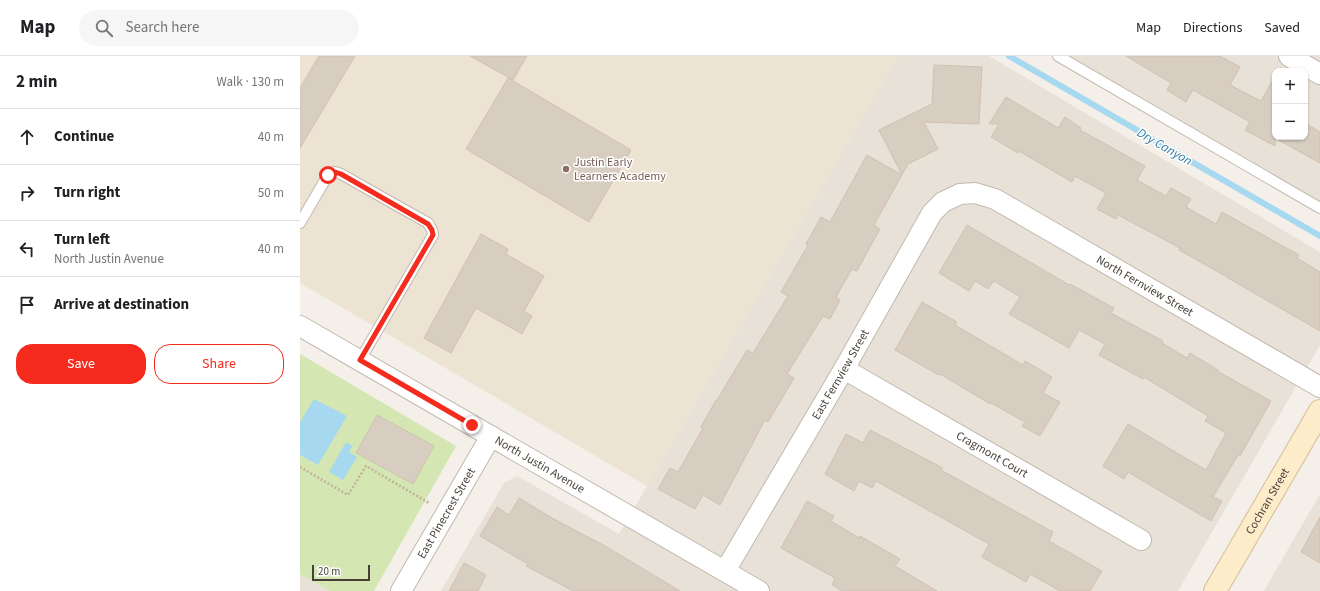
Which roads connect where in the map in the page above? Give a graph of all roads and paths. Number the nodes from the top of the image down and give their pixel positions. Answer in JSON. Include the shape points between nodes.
{"nodes":[{"id":1,"x":1058,"y":56,"type":"edge"},
{"id":2,"x":1289,"y":56,"type":"edge"},
{"id":3,"x":1320,"y":74,"type":"edge"},
{"id":4,"x":968,"y":193,"type":"joint"},
{"id":5,"x":1320,"y":208,"type":"edge"},
{"id":6,"x":300,"y":223,"type":"edge"},
{"id":7,"x":300,"y":326,"type":"edge"},
{"id":8,"x":360,"y":360,"type":"junction"},
{"id":9,"x":844,"y":369,"type":"junction"},
{"id":10,"x":1320,"y":387,"type":"edge"},
{"id":11,"x":1320,"y":411,"type":"edge"},
{"id":12,"x":491,"y":436,"type":"junction"},
{"id":13,"x":300,"y":468,"type":"edge"},
{"id":14,"x":430,"y":503,"type":"dead end"},
{"id":15,"x":1141,"y":540,"type":"dead end"},
{"id":16,"x":725,"y":571,"type":"junction"},
{"id":17,"x":401,"y":591,"type":"edge"},
{"id":18,"x":759,"y":591,"type":"edge"},
{"id":19,"x":1216,"y":591,"type":"edge"}],
"edges":[{"from":1,"to":5,"type":"lane"},
{"from":2,"to":3,"type":"street"},
{"from":4,"to":9,"type":"street","name":"East Fernview Street","via":[[943,202],[932,213]]},
{"from":4,"to":10,"type":"street","name":"North Fernview Street","via":[[995,199]]},
{"from":6,"to":8,"type":"lane","via":[[328,175],[335,172],[428,224],[432,230],[433,235]]},
{"from":7,"to":8,"type":"street","name":"North Justin Avenue"},
{"from":8,"to":12,"type":"street","name":"North Justin Avenue"},
{"from":9,"to":15,"type":"street","name":"Cragmont Court"},
{"from":9,"to":16,"type":"street","name":"East Fernview Street"},
{"from":11,"to":19,"type":"main road","name":"Cochran Street"},
{"from":12,"to":16,"type":"street","name":"North Justin Avenue"},
{"from":12,"to":17,"type":"street","name":"East Pinecrest Street"},
{"from":13,"to":14,"type":"path","via":[[348,495],[366,466]]},
{"from":16,"to":18,"type":"street","name":"North Justin Avenue"}]}
